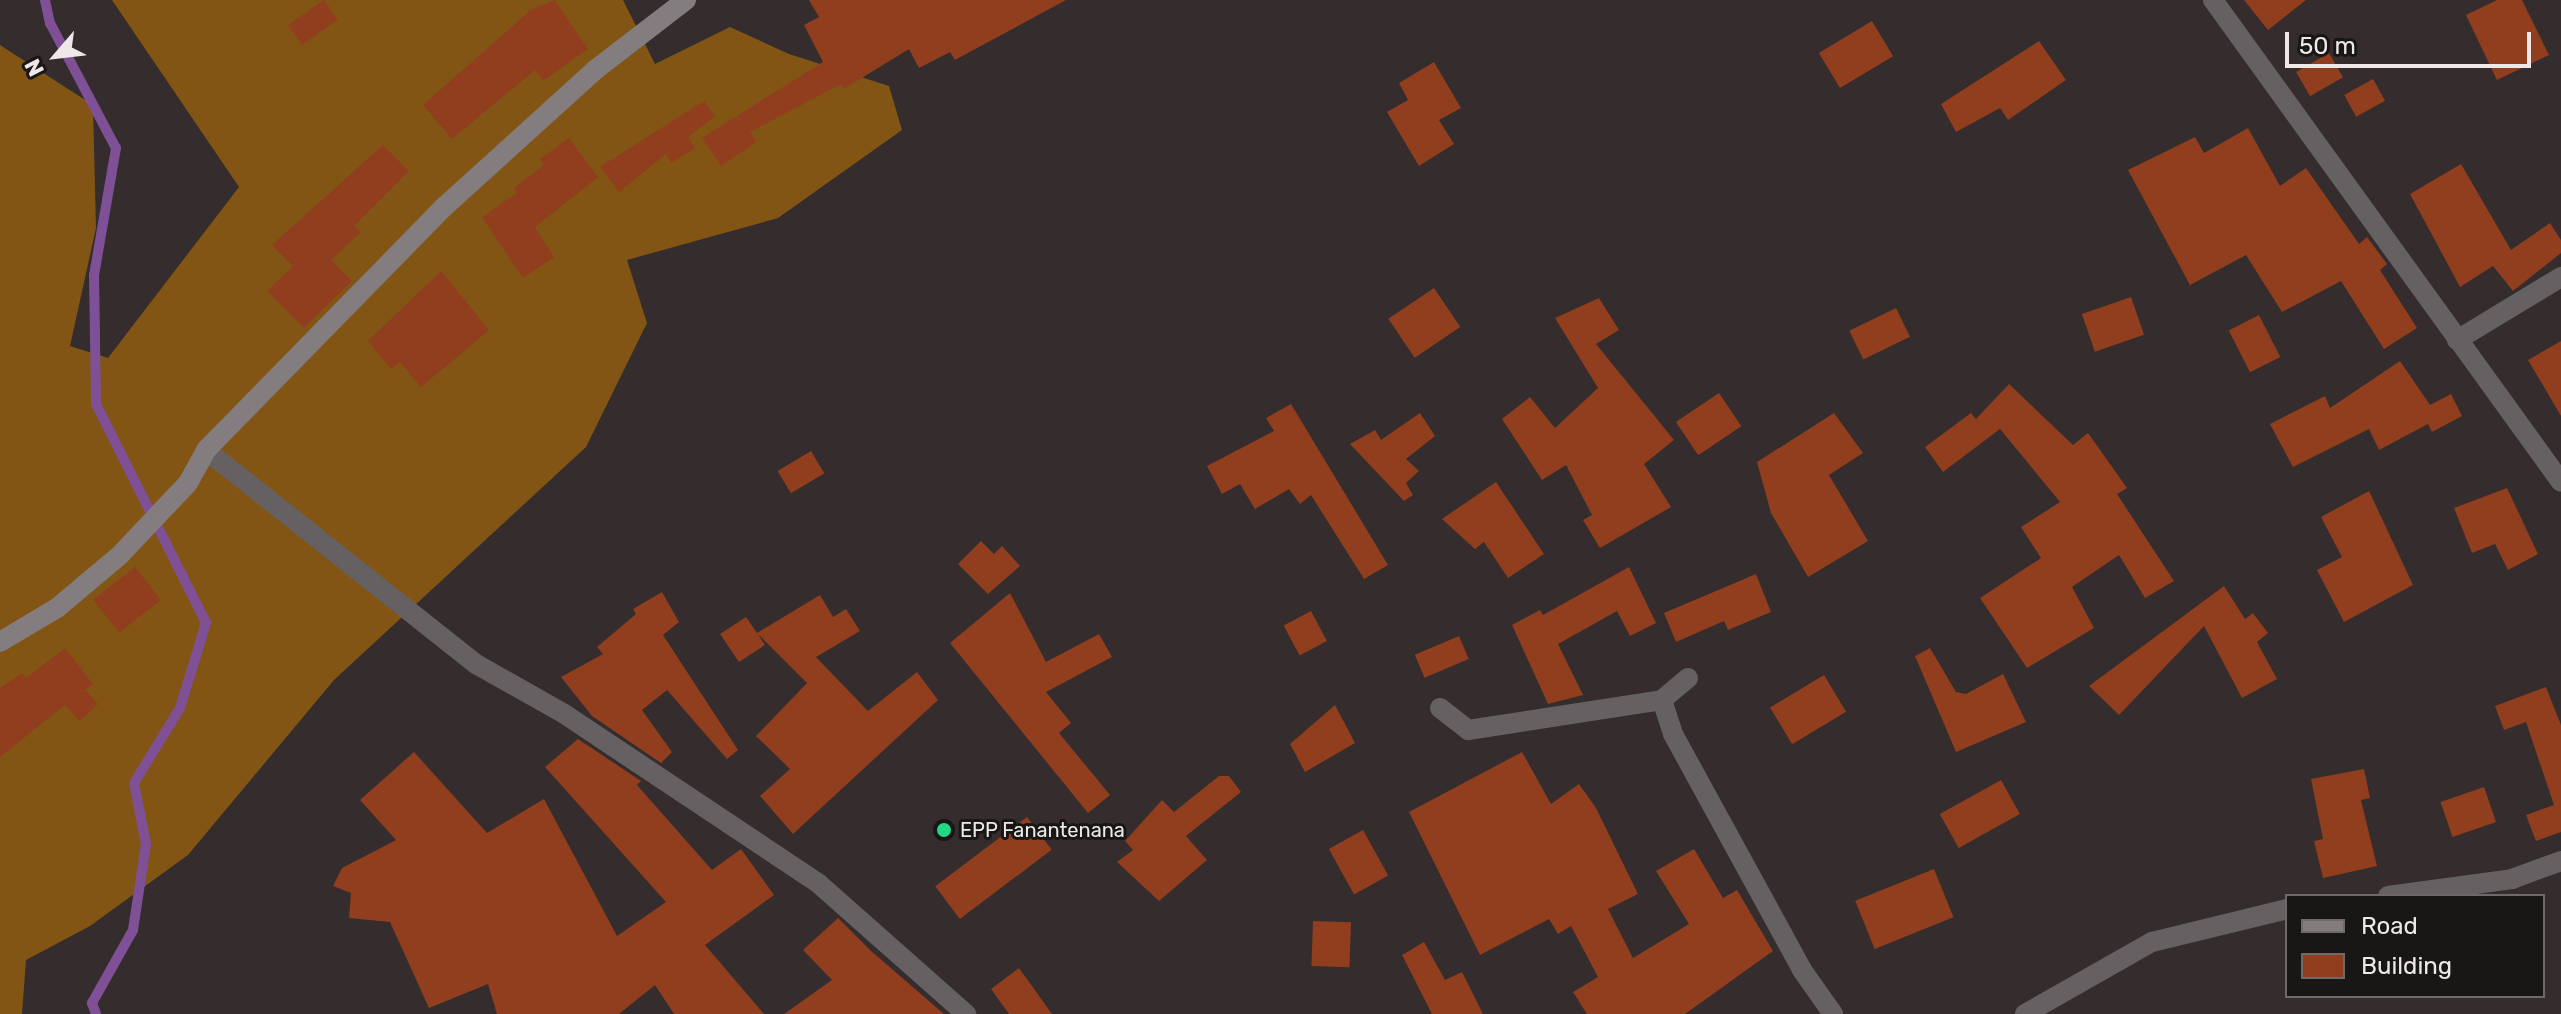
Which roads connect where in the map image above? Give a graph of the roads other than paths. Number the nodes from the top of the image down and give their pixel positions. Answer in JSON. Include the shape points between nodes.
{"nodes":[{"id":1,"x":686,"y":0,"type":"edge"},
{"id":2,"x":2213,"y":0,"type":"edge"},
{"id":3,"x":2561,"y":277,"type":"edge"},
{"id":4,"x":2457,"y":340,"type":"junction"},
{"id":5,"x":206,"y":450,"type":"junction"},
{"id":6,"x":2561,"y":482,"type":"edge"},
{"id":7,"x":0,"y":642,"type":"edge"},
{"id":8,"x":1688,"y":678,"type":"dead end"},
{"id":9,"x":1662,"y":700,"type":"junction"},
{"id":10,"x":1440,"y":708,"type":"dead end"},
{"id":11,"x":2561,"y":861,"type":"edge"},
{"id":12,"x":2403,"y":894,"type":"edge"},
{"id":13,"x":2285,"y":909,"type":"edge"},
{"id":14,"x":966,"y":1014,"type":"edge"},
{"id":15,"x":1833,"y":1014,"type":"edge"},
{"id":16,"x":2025,"y":1014,"type":"edge"}],
"edges":[{"from":1,"to":5,"type":"street","via":[[595,70],[444,207]]},
{"from":2,"to":4,"type":"street"},
{"from":3,"to":4,"type":"street"},
{"from":4,"to":6,"type":"street"},
{"from":5,"to":7,"type":"street","via":[[188,483],[119,556],[57,608]]},
{"from":5,"to":14,"type":"street","via":[[476,664],[563,713],[818,883]]},
{"from":8,"to":9,"type":"street"},
{"from":9,"to":10,"type":"street","via":[[1468,730]]},
{"from":9,"to":15,"type":"street","via":[[1719,817]]},
{"from":11,"to":12,"type":"street","via":[[2512,879]]},
{"from":13,"to":16,"type":"street","via":[[2152,942]]}]}
